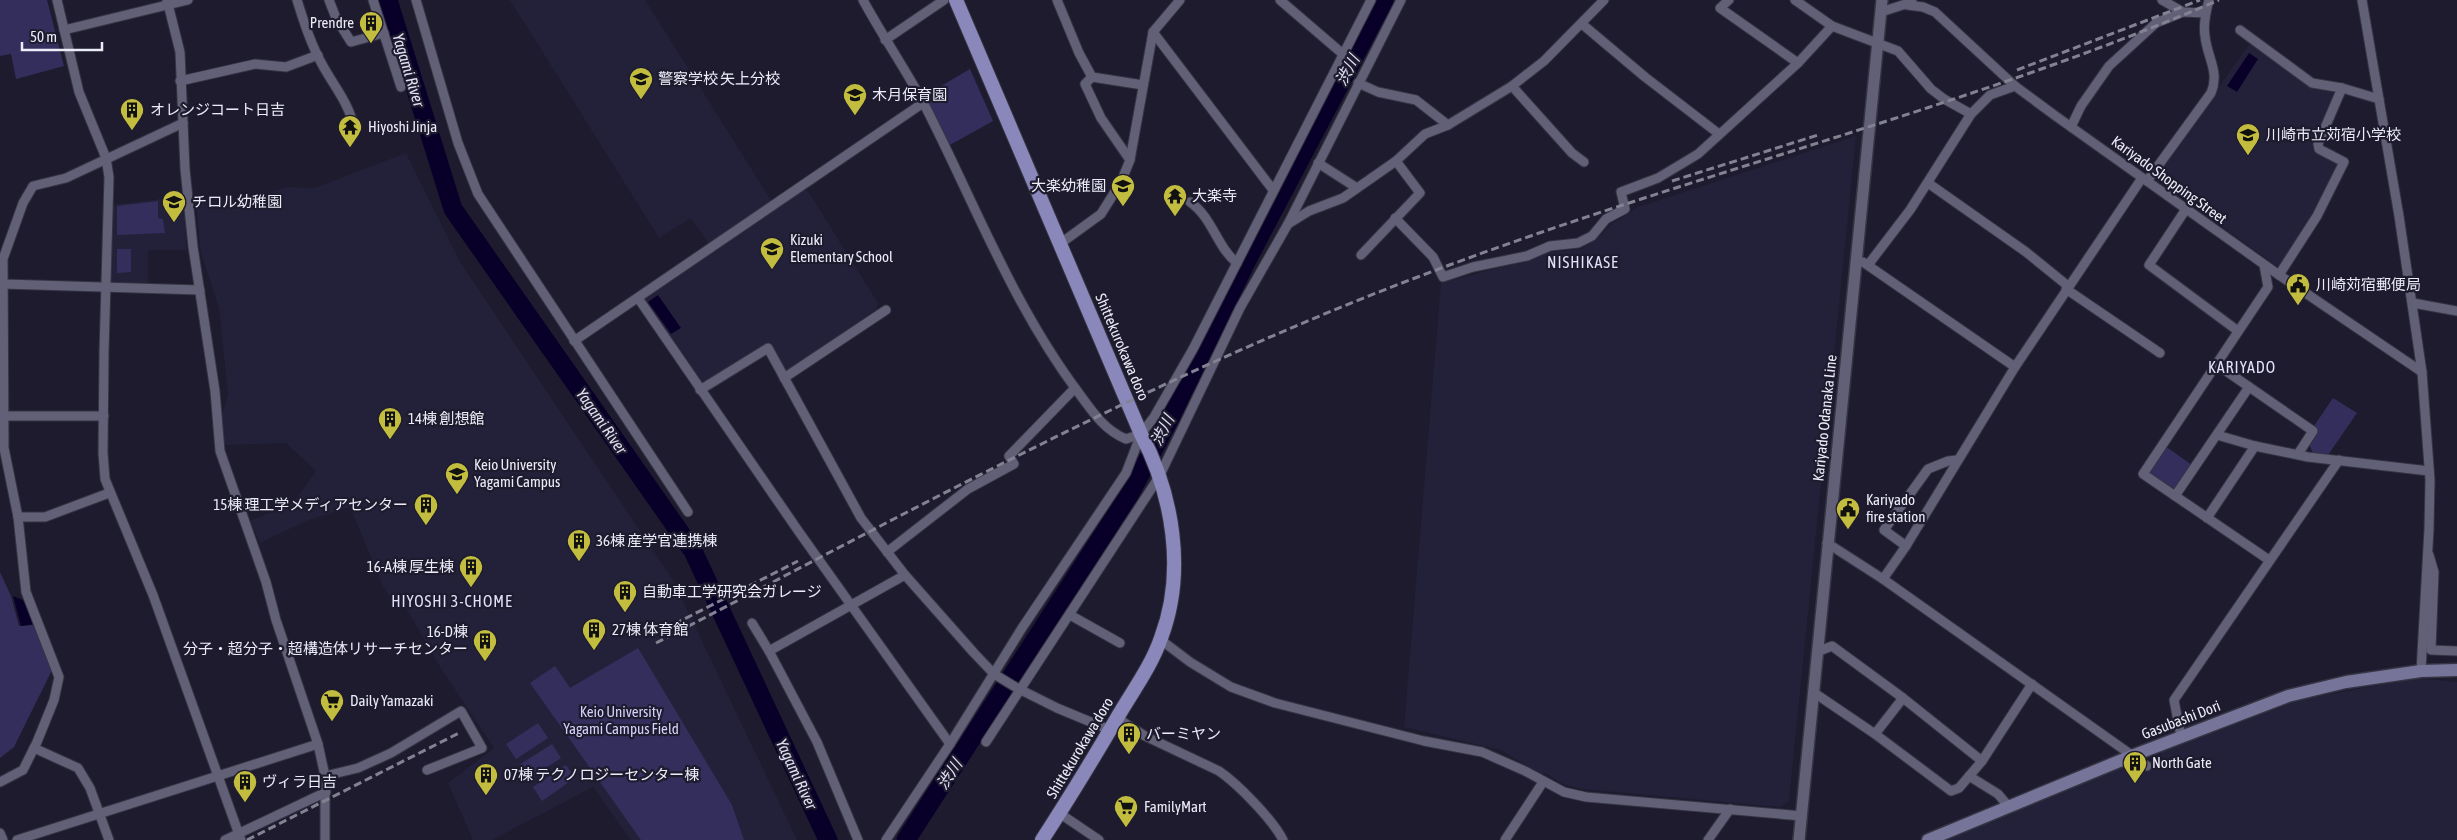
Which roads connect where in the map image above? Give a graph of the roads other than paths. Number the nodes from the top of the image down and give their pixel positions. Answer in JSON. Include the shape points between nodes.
{"nodes":[{"id":1,"x":57,"y":0,"type":"edge"},
{"id":2,"x":188,"y":0,"type":"edge"},
{"id":3,"x":297,"y":0,"type":"edge"},
{"id":4,"x":329,"y":0,"type":"edge"},
{"id":5,"x":373,"y":0,"type":"edge"},
{"id":6,"x":416,"y":0,"type":"edge"},
{"id":7,"x":863,"y":0,"type":"edge"},
{"id":8,"x":944,"y":0,"type":"edge"},
{"id":9,"x":956,"y":0,"type":"edge"},
{"id":10,"x":1057,"y":0,"type":"edge"},
{"id":11,"x":1180,"y":0,"type":"edge"},
{"id":12,"x":1280,"y":0,"type":"edge"},
{"id":13,"x":1371,"y":0,"type":"edge"},
{"id":14,"x":1401,"y":0,"type":"edge"},
{"id":15,"x":1604,"y":0,"type":"edge"},
{"id":16,"x":1730,"y":0,"type":"edge"},
{"id":17,"x":1795,"y":0,"type":"edge"},
{"id":18,"x":2162,"y":0,"type":"edge"},
{"id":19,"x":2209,"y":0,"type":"edge"},
{"id":20,"x":2362,"y":0,"type":"edge"},
{"id":21,"x":1911,"y":2,"type":"edge"},
{"id":22,"x":167,"y":3,"type":"edge"},
{"id":23,"x":1882,"y":6,"type":"edge"},
{"id":24,"x":2183,"y":12,"type":"junction"},
{"id":25,"x":2206,"y":13,"type":"junction"},
{"id":26,"x":1582,"y":24,"type":"junction"},
{"id":27,"x":1832,"y":26,"type":"junction"},
{"id":28,"x":64,"y":30,"type":"junction"},
{"id":29,"x":2240,"y":30,"type":"dead end"},
{"id":30,"x":1153,"y":32,"type":"junction"},
{"id":31,"x":384,"y":33,"type":"junction"},
{"id":32,"x":885,"y":40,"type":"junction"},
{"id":33,"x":1877,"y":42,"type":"junction"},
{"id":34,"x":1344,"y":55,"type":"junction"},
{"id":35,"x":318,"y":56,"type":"junction"},
{"id":36,"x":1798,"y":63,"type":"junction"},
{"id":37,"x":1092,"y":77,"type":"junction"},
{"id":38,"x":180,"y":80,"type":"junction"},
{"id":39,"x":1358,"y":83,"type":"junction"},
{"id":40,"x":1143,"y":85,"type":"junction"},
{"id":41,"x":1512,"y":86,"type":"junction"},
{"id":42,"x":2015,"y":86,"type":"junction"},
{"id":43,"x":401,"y":87,"type":"dead end"},
{"id":44,"x":2342,"y":88,"type":"junction"},
{"id":45,"x":2379,"y":99,"type":"junction"},
{"id":46,"x":923,"y":103,"type":"junction"},
{"id":47,"x":1971,"y":114,"type":"junction"},
{"id":48,"x":184,"y":122,"type":"junction"},
{"id":49,"x":1448,"y":125,"type":"junction"},
{"id":50,"x":2071,"y":127,"type":"junction"},
{"id":51,"x":350,"y":133,"type":"dead end"},
{"id":52,"x":1719,"y":134,"type":"junction"},
{"id":53,"x":106,"y":158,"type":"junction"},
{"id":54,"x":1130,"y":160,"type":"junction"},
{"id":55,"x":1396,"y":160,"type":"junction"},
{"id":56,"x":1318,"y":162,"type":"junction"},
{"id":57,"x":1584,"y":162,"type":"dead end"},
{"id":58,"x":2145,"y":179,"type":"junction"},
{"id":59,"x":1928,"y":183,"type":"junction"},
{"id":60,"x":1357,"y":188,"type":"junction"},
{"id":61,"x":1274,"y":190,"type":"junction"},
{"id":62,"x":1190,"y":202,"type":"dead end"},
{"id":63,"x":2186,"y":209,"type":"junction"},
{"id":64,"x":1395,"y":218,"type":"junction"},
{"id":65,"x":1288,"y":224,"type":"junction"},
{"id":66,"x":1061,"y":243,"type":"junction"},
{"id":67,"x":1361,"y":255,"type":"dead end"},
{"id":68,"x":1856,"y":257,"type":"junction"},
{"id":69,"x":1237,"y":263,"type":"junction"},
{"id":70,"x":1868,"y":265,"type":"junction"},
{"id":71,"x":2264,"y":265,"type":"junction"},
{"id":72,"x":2279,"y":275,"type":"junction"},
{"id":73,"x":3,"y":284,"type":"junction"},
{"id":74,"x":106,"y":287,"type":"junction"},
{"id":75,"x":2067,"y":288,"type":"junction"},
{"id":76,"x":200,"y":290,"type":"junction"},
{"id":77,"x":638,"y":298,"type":"junction"},
{"id":78,"x":2413,"y":303,"type":"junction"},
{"id":79,"x":886,"y":310,"type":"dead end"},
{"id":80,"x":2457,"y":311,"type":"edge"},
{"id":81,"x":2238,"y":331,"type":"junction"},
{"id":82,"x":574,"y":341,"type":"junction"},
{"id":83,"x":2160,"y":353,"type":"dead end"},
{"id":84,"x":2216,"y":364,"type":"junction"},
{"id":85,"x":2015,"y":367,"type":"junction"},
{"id":86,"x":2422,"y":372,"type":"junction"},
{"id":87,"x":784,"y":378,"type":"junction"},
{"id":88,"x":2249,"y":387,"type":"junction"},
{"id":89,"x":1075,"y":388,"type":"junction"},
{"id":90,"x":700,"y":390,"type":"junction"},
{"id":91,"x":4,"y":416,"type":"junction"},
{"id":92,"x":104,"y":416,"type":"junction"},
{"id":93,"x":2217,"y":435,"type":"junction"},
{"id":94,"x":1144,"y":440,"type":"junction"},
{"id":95,"x":2255,"y":446,"type":"junction"},
{"id":96,"x":2298,"y":454,"type":"junction"},
{"id":97,"x":1957,"y":460,"type":"junction"},
{"id":98,"x":2339,"y":460,"type":"junction"},
{"id":99,"x":2429,"y":471,"type":"junction"},
{"id":100,"x":1158,"y":473,"type":"junction"},
{"id":101,"x":109,"y":492,"type":"junction"},
{"id":102,"x":2175,"y":496,"type":"junction"},
{"id":103,"x":688,"y":512,"type":"dead end"},
{"id":104,"x":18,"y":517,"type":"junction"},
{"id":105,"x":2207,"y":518,"type":"junction"},
{"id":106,"x":1827,"y":543,"type":"junction"},
{"id":107,"x":1906,"y":546,"type":"junction"},
{"id":108,"x":2428,"y":550,"type":"junction"},
{"id":109,"x":887,"y":552,"type":"junction"},
{"id":110,"x":2269,"y":560,"type":"junction"},
{"id":111,"x":905,"y":574,"type":"junction"},
{"id":112,"x":1883,"y":579,"type":"junction"},
{"id":113,"x":850,"y":605,"type":"junction"},
{"id":114,"x":1070,"y":615,"type":"junction"},
{"id":115,"x":752,"y":623,"type":"dead end"},
{"id":116,"x":1161,"y":640,"type":"junction"},
{"id":117,"x":1120,"y":643,"type":"dead end"},
{"id":118,"x":769,"y":651,"type":"junction"},
{"id":119,"x":2457,"y":651,"type":"edge"},
{"id":120,"x":1817,"y":652,"type":"junction"},
{"id":121,"x":2457,"y":670,"type":"edge"},
{"id":122,"x":2421,"y":671,"type":"junction"},
{"id":123,"x":996,"y":675,"type":"junction"},
{"id":124,"x":2032,"y":684,"type":"junction"},
{"id":125,"x":1019,"y":689,"type":"junction"},
{"id":126,"x":1813,"y":692,"type":"junction"},
{"id":127,"x":1903,"y":698,"type":"junction"},
{"id":128,"x":1113,"y":724,"type":"junction"},
{"id":129,"x":1875,"y":734,"type":"junction"},
{"id":130,"x":2181,"y":737,"type":"junction"},
{"id":131,"x":986,"y":742,"type":"dead end"},
{"id":132,"x":318,"y":744,"type":"junction"},
{"id":133,"x":950,"y":744,"type":"junction"},
{"id":134,"x":34,"y":748,"type":"junction"},
{"id":135,"x":2134,"y":755,"type":"junction"},
{"id":136,"x":1982,"y":760,"type":"junction"},
{"id":137,"x":2147,"y":766,"type":"dead end"},
{"id":138,"x":427,"y":770,"type":"dead end"},
{"id":139,"x":218,"y":775,"type":"junction"},
{"id":140,"x":325,"y":776,"type":"junction"},
{"id":141,"x":1970,"y":776,"type":"junction"},
{"id":142,"x":0,"y":782,"type":"edge"},
{"id":143,"x":1543,"y":782,"type":"junction"},
{"id":144,"x":326,"y":792,"type":"junction"},
{"id":145,"x":2009,"y":807,"type":"junction"},
{"id":146,"x":1730,"y":809,"type":"junction"},
{"id":147,"x":1059,"y":813,"type":"junction"},
{"id":148,"x":101,"y":814,"type":"junction"},
{"id":149,"x":1802,"y":816,"type":"junction"},
{"id":150,"x":0,"y":833,"type":"edge"},
{"id":151,"x":240,"y":836,"type":"edge"},
{"id":152,"x":1095,"y":839,"type":"edge"},
{"id":153,"x":2,"y":840,"type":"edge"},
{"id":154,"x":16,"y":840,"type":"edge"},
{"id":155,"x":109,"y":840,"type":"edge"},
{"id":156,"x":225,"y":840,"type":"edge"},
{"id":157,"x":325,"y":840,"type":"edge"},
{"id":158,"x":858,"y":840,"type":"edge"},
{"id":159,"x":886,"y":840,"type":"edge"},
{"id":160,"x":1042,"y":840,"type":"edge"},
{"id":161,"x":1283,"y":840,"type":"edge"},
{"id":162,"x":1505,"y":840,"type":"edge"},
{"id":163,"x":1708,"y":840,"type":"edge"},
{"id":164,"x":1799,"y":840,"type":"edge"},
{"id":165,"x":1928,"y":840,"type":"edge"}],
"edges":[{"from":1,"to":28,"type":"street"},
{"from":2,"to":22,"type":"street"},
{"from":3,"to":35,"type":"street"},
{"from":4,"to":31,"type":"street","via":[[351,42]]},
{"from":5,"to":31,"type":"street"},
{"from":6,"to":82,"type":"street","via":[[458,143],[478,194]]},
{"from":7,"to":32,"type":"street"},
{"from":8,"to":32,"type":"street"},
{"from":9,"to":66,"type":"main road","name":"Shittekurokawa doro"},
{"from":10,"to":37,"type":"street"},
{"from":11,"to":30,"type":"street"},
{"from":12,"to":34,"type":"street"},
{"from":13,"to":34,"type":"street"},
{"from":14,"to":39,"type":"street"},
{"from":15,"to":26,"type":"street"},
{"from":16,"to":36,"type":"street","via":[[1720,8]]},
{"from":17,"to":27,"type":"street"},
{"from":18,"to":24,"type":"street"},
{"from":19,"to":25,"type":"street"},
{"from":20,"to":45,"type":"street"},
{"from":21,"to":23,"type":"street"},
{"from":21,"to":42,"type":"street","name":"Kariyado Shopping Street","via":[[1935,12]]},
{"from":22,"to":28,"type":"street"},
{"from":22,"to":38,"type":"street","via":[[179,44]]},
{"from":23,"to":33,"type":"street","name":"Kariyado Odanaka Line"},
{"from":24,"to":25,"type":"street"},
{"from":24,"to":50,"type":"street","via":[[2156,23],[2109,66],[2081,106]]},
{"from":25,"to":58,"type":"street","via":[[2204,36],[2215,84]]},
{"from":26,"to":41,"type":"street","via":[[1544,61]]},
{"from":26,"to":52,"type":"street"},
{"from":27,"to":33,"type":"street"},
{"from":27,"to":36,"type":"street"},
{"from":28,"to":53,"type":"street","via":[[79,92]]},
{"from":29,"to":44,"type":"street","via":[[2312,83]]},
{"from":30,"to":40,"type":"street"},
{"from":30,"to":61,"type":"street"},
{"from":31,"to":43,"type":"street"},
{"from":32,"to":46,"type":"street"},
{"from":33,"to":47,"type":"street","via":[[1898,51],[1931,89]]},
{"from":33,"to":68,"type":"street","name":"Kariyado Odanaka Line"},
{"from":34,"to":61,"type":"street"},
{"from":35,"to":38,"type":"street","via":[[286,67],[255,64]]},
{"from":35,"to":51,"type":"street","via":[[352,120],[354,128]]},
{"from":36,"to":52,"type":"street"},
{"from":37,"to":40,"type":"street"},
{"from":37,"to":54,"type":"street","via":[[1085,84],[1114,138]]},
{"from":38,"to":48,"type":"street"},
{"from":39,"to":49,"type":"street","via":[[1378,92],[1416,100]]},
{"from":39,"to":56,"type":"street"},
{"from":40,"to":54,"type":"street"},
{"from":41,"to":49,"type":"street"},
{"from":41,"to":57,"type":"street"},
{"from":42,"to":47,"type":"street","via":[[1990,95]]},
{"from":42,"to":50,"type":"street","name":"Kariyado Shopping Street"},
{"from":44,"to":45,"type":"street"},
{"from":44,"to":72,"type":"street","via":[[2318,144],[2319,149],[2344,162],[2317,216]]},
{"from":45,"to":78,"type":"street"},
{"from":46,"to":77,"type":"street"},
{"from":46,"to":89,"type":"street","via":[[1002,267]]},
{"from":47,"to":59,"type":"street"},
{"from":48,"to":53,"type":"street"},
{"from":48,"to":76,"type":"street","via":[[192,247]]},
{"from":49,"to":55,"type":"street","via":[[1425,134]]},
{"from":50,"to":58,"type":"street","name":"Kariyado Shopping Street"},
{"from":52,"to":64,"type":"street","via":[[1698,154],[1658,178],[1621,192],[1625,209],[1606,219],[1592,236],[1578,243],[1550,246],[1527,256],[1442,277],[1433,257]]},
{"from":53,"to":73,"type":"street","via":[[66,178],[33,186],[11,231],[3,258]]},
{"from":53,"to":74,"type":"street","via":[[109,177]]},
{"from":54,"to":66,"type":"street","via":[[1122,182],[1101,214]]},
{"from":55,"to":60,"type":"street"},
{"from":55,"to":64,"type":"street","via":[[1420,193]]},
{"from":56,"to":60,"type":"street"},
{"from":56,"to":65,"type":"street"},
{"from":58,"to":63,"type":"street","name":"Kariyado Shopping Street"},
{"from":58,"to":75,"type":"street"},
{"from":59,"to":70,"type":"street"},
{"from":59,"to":75,"type":"street","via":[[2026,252]]},
{"from":60,"to":65,"type":"street"},
{"from":61,"to":69,"type":"street"},
{"from":62,"to":69,"type":"street","via":[[1212,224],[1226,254]]},
{"from":63,"to":71,"type":"street","name":"Kariyado Shopping Street"},
{"from":63,"to":81,"type":"street","via":[[2149,265]]},
{"from":64,"to":67,"type":"street"},
{"from":65,"to":100,"type":"street","via":[[1240,308]]},
{"from":66,"to":94,"type":"main road","name":"Shittekurokawa doro"},
{"from":68,"to":70,"type":"street"},
{"from":68,"to":106,"type":"street","name":"Kariyado Odanaka Line"},
{"from":69,"to":94,"type":"street"},
{"from":70,"to":85,"type":"street"},
{"from":71,"to":72,"type":"street","name":"Kariyado Shopping Street"},
{"from":71,"to":81,"type":"street","via":[[2268,287]]},
{"from":72,"to":86,"type":"street","name":"Kariyado Shopping Street"},
{"from":73,"to":74,"type":"street"},
{"from":73,"to":91,"type":"street"},
{"from":74,"to":76,"type":"street"},
{"from":74,"to":92,"type":"street"},
{"from":75,"to":83,"type":"street"},
{"from":75,"to":85,"type":"street"},
{"from":76,"to":132,"type":"street","via":[[220,451]]},
{"from":77,"to":82,"type":"street"},
{"from":77,"to":90,"type":"street"},
{"from":78,"to":80,"type":"street"},
{"from":78,"to":86,"type":"street"},
{"from":79,"to":87,"type":"street"},
{"from":81,"to":84,"type":"street"},
{"from":82,"to":103,"type":"street"},
{"from":84,"to":88,"type":"street"},
{"from":84,"to":102,"type":"street","via":[[2143,473]]},
{"from":85,"to":97,"type":"street"},
{"from":86,"to":99,"type":"street"},
{"from":87,"to":90,"type":"street","via":[[768,348]]},
{"from":87,"to":109,"type":"street","via":[[861,518]]},
{"from":88,"to":93,"type":"street"},
{"from":88,"to":96,"type":"street","via":[[2313,431]]},
{"from":89,"to":94,"type":"street","via":[[1113,434],[1126,440]]},
{"from":89,"to":109,"type":"street","via":[[1009,456],[1014,464],[968,489]]},
{"from":90,"to":113,"type":"street"},
{"from":91,"to":92,"type":"street"},
{"from":91,"to":104,"type":"street","via":[[4,448]]},
{"from":92,"to":101,"type":"street","via":[[103,453]]},
{"from":93,"to":95,"type":"street"},
{"from":93,"to":102,"type":"street"},
{"from":94,"to":100,"type":"main road","name":"Shittekurokawa doro"},
{"from":94,"to":123,"type":"street"},
{"from":95,"to":96,"type":"street"},
{"from":95,"to":105,"type":"street"},
{"from":96,"to":98,"type":"street"},
{"from":97,"to":107,"type":"street"},
{"from":97,"to":107,"type":"street","via":[[1948,460],[1928,469],[1884,530]]},
{"from":98,"to":99,"type":"street"},
{"from":98,"to":110,"type":"street"},
{"from":99,"to":108,"type":"street"},
{"from":100,"to":114,"type":"street"},
{"from":100,"to":116,"type":"main road","name":"Shittekurokawa doro","via":[[1172,525],[1174,553],[1172,592]]},
{"from":101,"to":104,"type":"street","via":[[45,517]]},
{"from":101,"to":139,"type":"street","via":[[153,595]]},
{"from":102,"to":105,"type":"street"},
{"from":104,"to":134,"type":"street","via":[[26,592],[59,677],[54,700]]},
{"from":105,"to":110,"type":"street"},
{"from":106,"to":112,"type":"street"},
{"from":106,"to":120,"type":"street","name":"Kariyado Odanaka Line"},
{"from":107,"to":112,"type":"street"},
{"from":108,"to":119,"type":"street","via":[[2434,572],[2431,650]]},
{"from":108,"to":122,"type":"street"},
{"from":109,"to":111,"type":"street"},
{"from":110,"to":130,"type":"street","via":[[2174,700]]},
{"from":111,"to":113,"type":"street"},
{"from":111,"to":123,"type":"street"},
{"from":112,"to":124,"type":"street"},
{"from":113,"to":118,"type":"street"},
{"from":113,"to":133,"type":"street"},
{"from":114,"to":117,"type":"street"},
{"from":114,"to":125,"type":"street"},
{"from":115,"to":118,"type":"street"},
{"from":116,"to":128,"type":"main road","name":"Shittekurokawa doro"},
{"from":116,"to":143,"type":"street","via":[[1232,687],[1275,703],[1424,741],[1482,752]]},
{"from":118,"to":158,"type":"street","via":[[817,742]]},
{"from":120,"to":126,"type":"street","name":"Kariyado Odanaka Line"},
{"from":120,"to":127,"type":"street","via":[[1832,646]]},
{"from":121,"to":122,"type":"main road","name":"Gasubashi Dori"},
{"from":122,"to":130,"type":"main road","name":"Gasubashi Dori","via":[[2346,682],[2288,696]]},
{"from":123,"to":125,"type":"street"},
{"from":123,"to":133,"type":"street"},
{"from":124,"to":135,"type":"street"},
{"from":124,"to":136,"type":"street"},
{"from":125,"to":128,"type":"street","via":[[1057,708]]},
{"from":125,"to":131,"type":"street"},
{"from":126,"to":129,"type":"street"},
{"from":126,"to":149,"type":"street","name":"Kariyado Odanaka Line"},
{"from":127,"to":129,"type":"street"},
{"from":127,"to":136,"type":"street"},
{"from":128,"to":147,"type":"main road","name":"Shittekurokawa doro"},
{"from":128,"to":161,"type":"street","via":[[1145,736],[1230,778],[1244,790]]},
{"from":129,"to":141,"type":"street","via":[[1951,791],[1959,788]]},
{"from":130,"to":135,"type":"main road","name":"Gasubashi Dori"},
{"from":132,"to":139,"type":"street"},
{"from":132,"to":140,"type":"street"},
{"from":133,"to":159,"type":"street"},
{"from":134,"to":142,"type":"street","via":[[23,770]]},
{"from":134,"to":148,"type":"street","via":[[78,768]]},
{"from":135,"to":137,"type":"street"},
{"from":135,"to":145,"type":"main road","name":"Gasubashi Dori"},
{"from":136,"to":141,"type":"street"},
{"from":138,"to":140,"type":"street","via":[[482,748],[461,711],[391,753],[358,768]]},
{"from":139,"to":148,"type":"street"},
{"from":139,"to":151,"type":"street"},
{"from":140,"to":144,"type":"street"},
{"from":141,"to":145,"type":"street","via":[[1998,794]]},
{"from":143,"to":146,"type":"street","via":[[1564,792],[1586,797]]},
{"from":143,"to":162,"type":"street"},
{"from":144,"to":151,"type":"street"},
{"from":144,"to":157,"type":"street"},
{"from":145,"to":165,"type":"main road","name":"Gasubashi Dori"},
{"from":146,"to":149,"type":"street"},
{"from":146,"to":163,"type":"street"},
{"from":147,"to":152,"type":"street"},
{"from":147,"to":160,"type":"main road","name":"Shittekurokawa doro"},
{"from":148,"to":154,"type":"street"},
{"from":148,"to":155,"type":"street"},
{"from":149,"to":164,"type":"street","name":"Kariyado Odanaka Line"},
{"from":150,"to":153,"type":"street"},
{"from":151,"to":156,"type":"street"}]}
